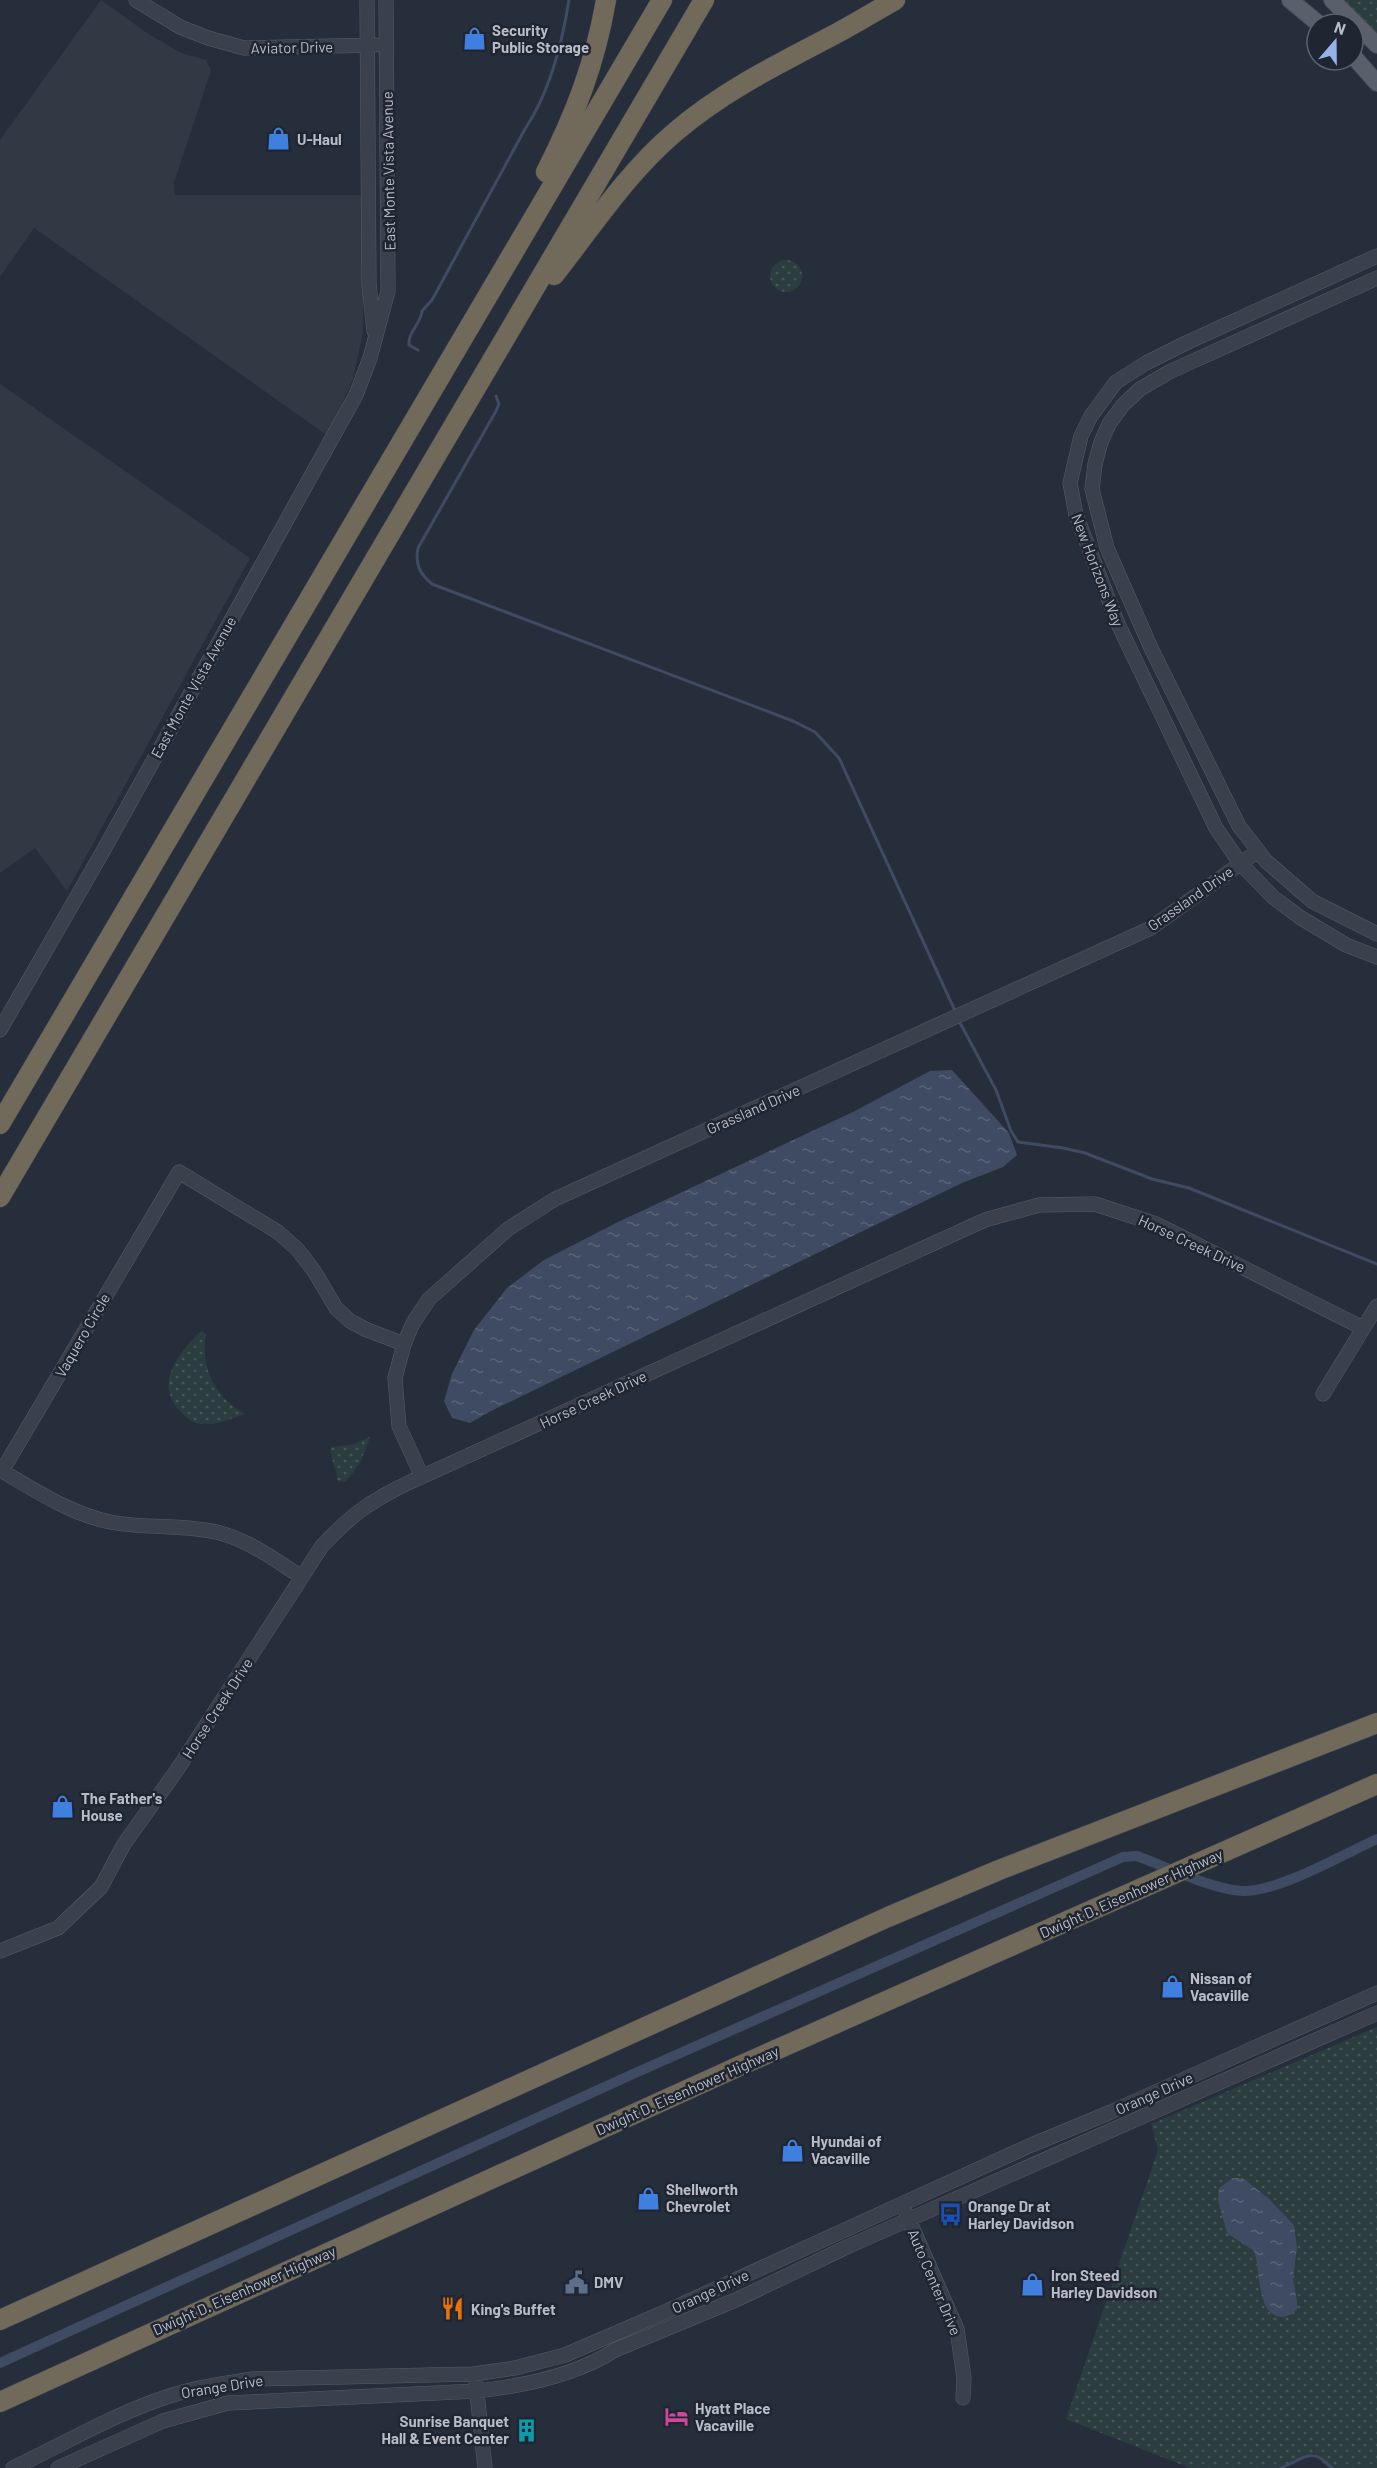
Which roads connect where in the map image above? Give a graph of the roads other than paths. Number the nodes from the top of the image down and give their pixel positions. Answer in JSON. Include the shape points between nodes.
{"nodes":[{"id":1,"x":136,"y":0,"type":"edge"},
{"id":2,"x":367,"y":0,"type":"edge"},
{"id":3,"x":386,"y":0,"type":"edge"},
{"id":4,"x":606,"y":0,"type":"edge"},
{"id":5,"x":662,"y":0,"type":"edge"},
{"id":6,"x":704,"y":0,"type":"edge"},
{"id":7,"x":895,"y":0,"type":"edge"},
{"id":8,"x":1290,"y":0,"type":"edge"},
{"id":9,"x":1332,"y":0,"type":"edge"},
{"id":10,"x":1305,"y":12,"type":"edge"},
{"id":11,"x":367,"y":45,"type":"junction"},
{"id":12,"x":387,"y":45,"type":"junction"},
{"id":13,"x":1377,"y":45,"type":"edge"},
{"id":14,"x":1365,"y":70,"type":"edge"},
{"id":15,"x":1377,"y":83,"type":"edge"},
{"id":16,"x":1377,"y":256,"type":"edge"},
{"id":17,"x":1377,"y":278,"type":"edge"},
{"id":18,"x":506,"y":336,"type":"junction"},
{"id":19,"x":463,"y":338,"type":"junction"},
{"id":20,"x":375,"y":339,"type":"junction"},
{"id":21,"x":1258,"y":851,"type":"junction"},
{"id":22,"x":1240,"y":863,"type":"junction"},
{"id":23,"x":1377,"y":934,"type":"edge"},
{"id":24,"x":1377,"y":957,"type":"edge"},
{"id":25,"x":0,"y":1030,"type":"edge"},
{"id":26,"x":0,"y":1124,"type":"edge"},
{"id":27,"x":0,"y":1197,"type":"edge"},
{"id":28,"x":1377,"y":1306,"type":"edge"},
{"id":29,"x":1363,"y":1328,"type":"junction"},
{"id":30,"x":404,"y":1344,"type":"junction"},
{"id":31,"x":1323,"y":1394,"type":"dead end"},
{"id":32,"x":422,"y":1477,"type":"junction"},
{"id":33,"x":300,"y":1576,"type":"junction"},
{"id":34,"x":1377,"y":1723,"type":"edge"},
{"id":35,"x":1377,"y":1784,"type":"edge"},
{"id":36,"x":0,"y":1951,"type":"edge"},
{"id":37,"x":1377,"y":1994,"type":"edge"},
{"id":38,"x":1377,"y":2013,"type":"edge"},
{"id":39,"x":902,"y":2202,"type":"junction"},
{"id":40,"x":909,"y":2220,"type":"junction"},
{"id":41,"x":0,"y":2320,"type":"edge"},
{"id":42,"x":474,"y":2374,"type":"junction"},
{"id":43,"x":477,"y":2391,"type":"junction"},
{"id":44,"x":963,"y":2398,"type":"dead end"},
{"id":45,"x":0,"y":2402,"type":"edge"},
{"id":46,"x":13,"y":2468,"type":"edge"},
{"id":47,"x":58,"y":2468,"type":"edge"},
{"id":48,"x":485,"y":2468,"type":"edge"}],
"edges":[{"from":1,"to":11,"type":"street","name":"Aviator Drive","via":[[180,27],[244,48]]},
{"from":2,"to":11,"type":"street","name":"East Monte Vista Avenue"},
{"from":3,"to":12,"type":"street","name":"East Monte Vista Avenue"},
{"from":4,"to":19,"type":"highway","via":[[592,67],[579,103]]},
{"from":5,"to":19,"type":"highway"},
{"from":6,"to":18,"type":"highway"},
{"from":7,"to":18,"type":"highway","via":[[729,93],[673,134],[628,179]]},
{"from":8,"to":10,"type":"main road"},
{"from":9,"to":13,"type":"main road"},
{"from":11,"to":12,"type":"street","name":"Aviator Drive"},
{"from":11,"to":20,"type":"street","name":"East Monte Vista Avenue","via":[[369,284]]},
{"from":12,"to":20,"type":"street","name":"East Monte Vista Avenue","via":[[388,291]]},
{"from":14,"to":15,"type":"main road"},
{"from":16,"to":22,"type":"street","name":"New Horizons Way","via":[[1188,342],[1116,382],[1090,416],[1075,458],[1070,483],[1076,515],[1118,624],[1216,828]]},
{"from":17,"to":21,"type":"street","name":"New Horizons Way","via":[[1171,371],[1140,389],[1109,424],[1095,464],[1092,489],[1107,548],[1206,760],[1239,826]]},
{"from":18,"to":27,"type":"highway"},
{"from":19,"to":26,"type":"highway"},
{"from":20,"to":25,"type":"street","name":"East Monte Vista Avenue","via":[[351,404]]},
{"from":21,"to":22,"type":"street","name":"Grassland Drive"},
{"from":21,"to":23,"type":"street","name":"New Horizons Way","via":[[1312,901]]},
{"from":22,"to":24,"type":"street","name":"New Horizons Way","via":[[1274,898],[1301,918],[1346,945]]},
{"from":22,"to":30,"type":"street","name":"Grassland Drive","via":[[1151,928],[555,1199],[508,1229],[429,1299]]},
{"from":28,"to":29,"type":"street"},
{"from":29,"to":31,"type":"street"},
{"from":29,"to":32,"type":"street","name":"Horse Creek Drive","via":[[1156,1224],[1095,1204],[1039,1204],[985,1220]]},
{"from":30,"to":32,"type":"street","name":"Grassland Drive","via":[[395,1378],[399,1426]]},
{"from":30,"to":33,"type":"street","name":"Vaquero Circle","via":[[350,1321],[336,1308],[298,1250],[278,1232],[179,1172],[2,1471],[53,1501],[109,1521],[220,1533],[262,1551]]},
{"from":32,"to":33,"type":"street","name":"Horse Creek Drive","via":[[381,1496],[349,1517],[321,1546]]},
{"from":33,"to":36,"type":"street","name":"Horse Creek Drive","via":[[177,1770],[124,1844],[101,1887],[58,1928]]},
{"from":34,"to":41,"type":"highway","via":[[1008,1866],[888,1917]]},
{"from":35,"to":45,"type":"highway","name":"Dwight D. Eisenhower Highway","via":[[627,2116]]},
{"from":37,"to":39,"type":"street","name":"Orange Drive"},
{"from":38,"to":40,"type":"street","name":"Orange Drive"},
{"from":39,"to":40,"type":"street","name":"Auto Center Drive"},
{"from":39,"to":42,"type":"street","name":"Orange Drive","via":[[565,2355]]},
{"from":40,"to":43,"type":"street","name":"Orange Drive","via":[[738,2299],[615,2349],[597,2362],[536,2381]]},
{"from":40,"to":44,"type":"street","name":"Auto Center Drive","via":[[957,2329]]},
{"from":42,"to":43,"type":"street"},
{"from":42,"to":46,"type":"street","name":"Orange Drive","via":[[253,2379],[206,2386],[117,2417]]},
{"from":43,"to":47,"type":"street","name":"Orange Drive","via":[[228,2403],[163,2421]]},
{"from":43,"to":48,"type":"street"}]}
